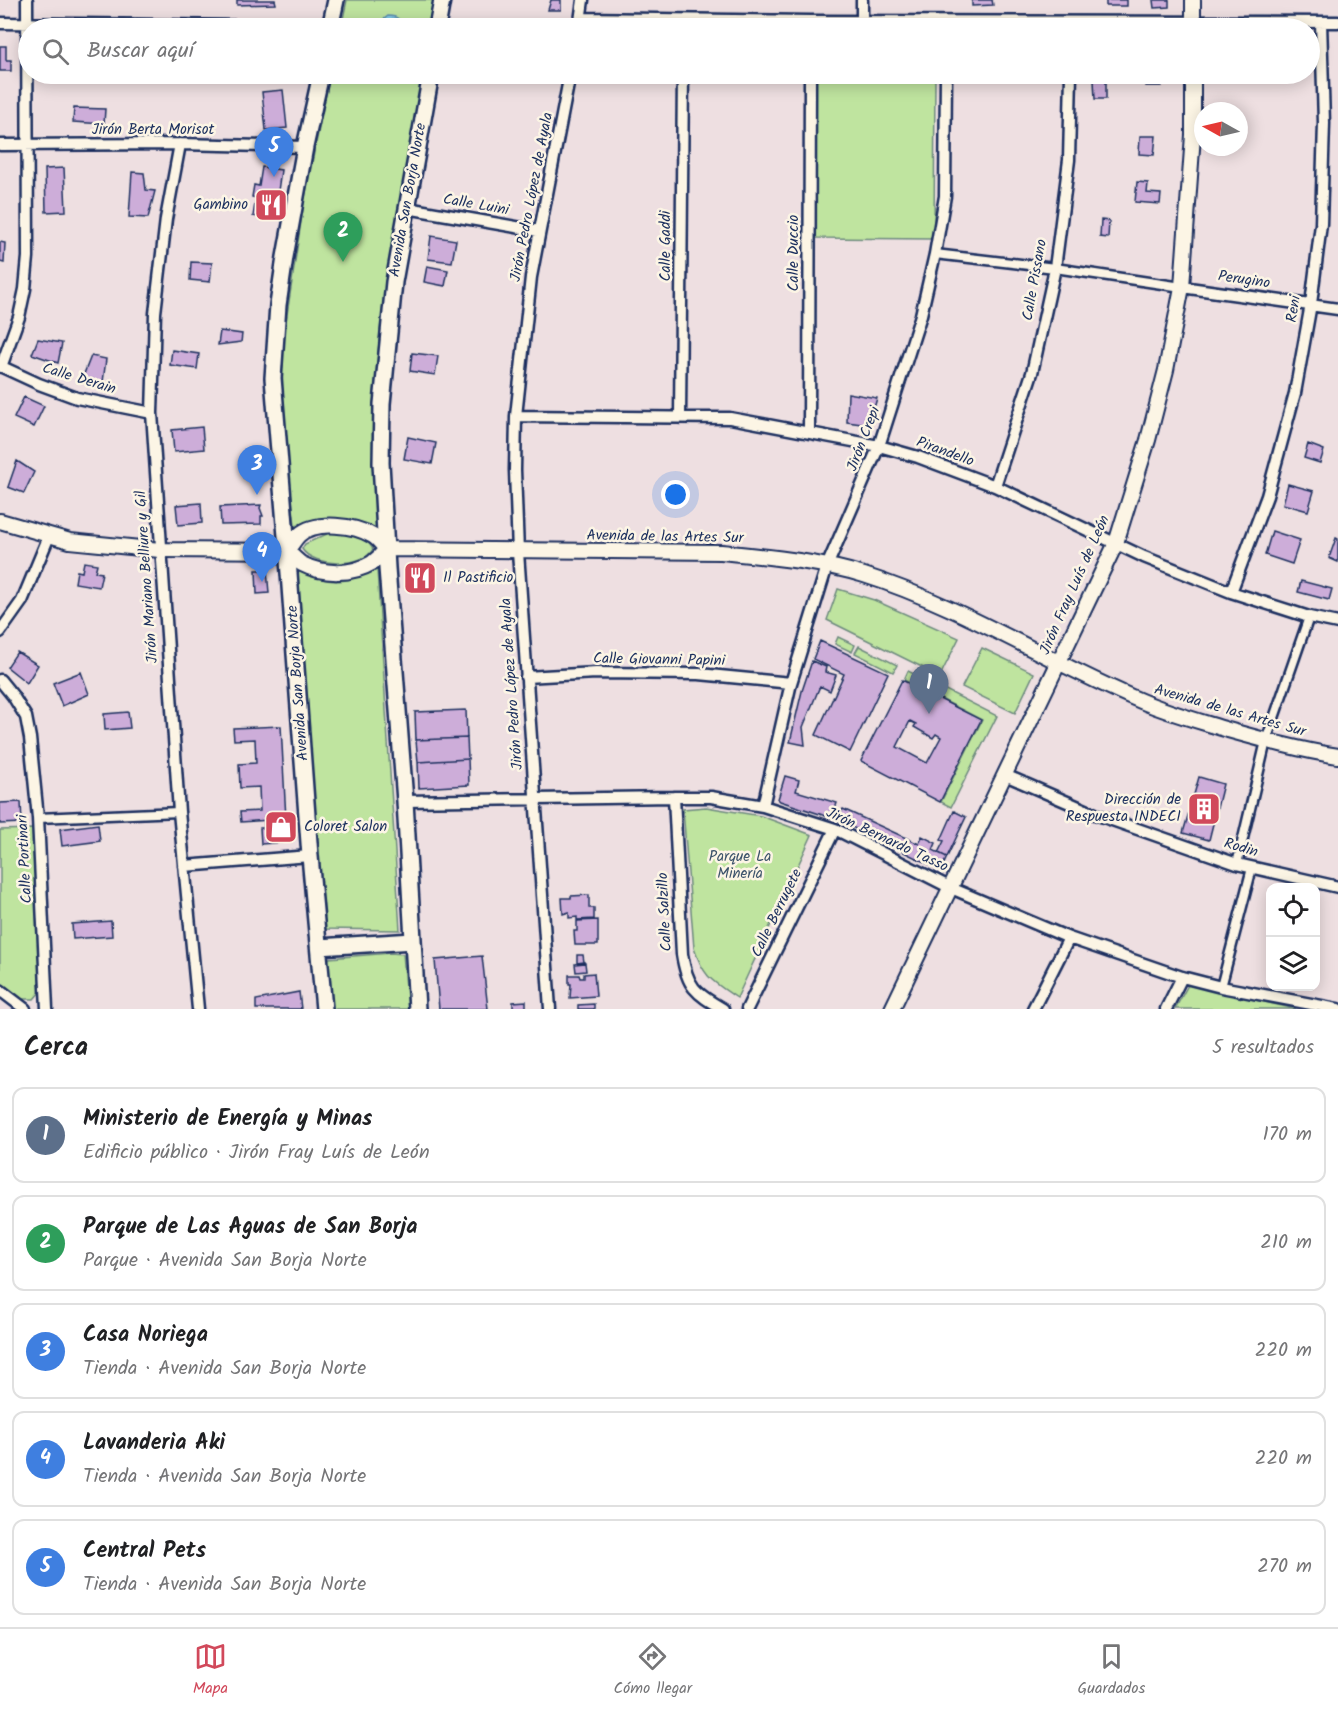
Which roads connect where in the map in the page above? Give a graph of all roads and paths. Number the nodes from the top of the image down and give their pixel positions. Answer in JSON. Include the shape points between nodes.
{"nodes":[{"id":1,"x":27,"y":0,"type":"edge"},
{"id":2,"x":336,"y":0,"type":"edge"},
{"id":3,"x":442,"y":0,"type":"edge"},
{"id":4,"x":584,"y":0,"type":"edge"},
{"id":5,"x":862,"y":0,"type":"edge"},
{"id":6,"x":1193,"y":0,"type":"edge"},
{"id":7,"x":27,"y":18,"type":"edge"},
{"id":8,"x":332,"y":18,"type":"edge"},
{"id":9,"x":439,"y":18,"type":"edge"},
{"id":10,"x":581,"y":18,"type":"edge"},
{"id":11,"x":862,"y":18,"type":"edge"},
{"id":12,"x":1193,"y":18,"type":"edge"},
{"id":13,"x":1338,"y":21,"type":"edge"},
{"id":14,"x":18,"y":22,"type":"edge"},
{"id":15,"x":1321,"y":22,"type":"joint"},
{"id":16,"x":0,"y":23,"type":"edge"},
{"id":17,"x":28,"y":84,"type":"edge"},
{"id":18,"x":319,"y":84,"type":"edge"},
{"id":19,"x":428,"y":84,"type":"edge"},
{"id":20,"x":568,"y":84,"type":"edge"},
{"id":21,"x":682,"y":84,"type":"edge"},
{"id":22,"x":810,"y":84,"type":"edge"},
{"id":23,"x":946,"y":84,"type":"edge"},
{"id":24,"x":1071,"y":84,"type":"edge"},
{"id":25,"x":1193,"y":84,"type":"edge"},
{"id":26,"x":180,"y":144,"type":"junction"},
{"id":27,"x":0,"y":145,"type":"edge"},
{"id":28,"x":28,"y":145,"type":"junction"},
{"id":29,"x":305,"y":147,"type":"junction"},
{"id":30,"x":407,"y":208,"type":"junction"},
{"id":31,"x":539,"y":231,"type":"junction"},
{"id":32,"x":935,"y":254,"type":"junction"},
{"id":33,"x":1055,"y":268,"type":"junction"},
{"id":34,"x":1182,"y":287,"type":"junction"},
{"id":35,"x":1311,"y":304,"type":"junction"},
{"id":36,"x":1338,"y":309,"type":"edge"},
{"id":37,"x":0,"y":366,"type":"edge"},
{"id":38,"x":152,"y":413,"type":"junction"},
{"id":39,"x":516,"y":416,"type":"junction"},
{"id":40,"x":680,"y":418,"type":"junction"},
{"id":41,"x":809,"y":433,"type":"junction"},
{"id":42,"x":879,"y":446,"type":"junction"},
{"id":43,"x":995,"y":486,"type":"junction"},
{"id":44,"x":0,"y":520,"type":"edge"},
{"id":45,"x":49,"y":536,"type":"junction"},
{"id":46,"x":1116,"y":543,"type":"junction"},
{"id":47,"x":386,"y":549,"type":"junction"},
{"id":48,"x":160,"y":550,"type":"junction"},
{"id":49,"x":287,"y":551,"type":"junction"},
{"id":50,"x":518,"y":552,"type":"junction"},
{"id":51,"x":827,"y":566,"type":"junction"},
{"id":52,"x":1232,"y":592,"type":"junction"},
{"id":53,"x":1309,"y":617,"type":"junction"},
{"id":54,"x":1338,"y":623,"type":"edge"},
{"id":55,"x":0,"y":632,"type":"edge"},
{"id":56,"x":1059,"y":662,"type":"junction"},
{"id":57,"x":526,"y":676,"type":"junction"},
{"id":58,"x":0,"y":680,"type":"edge"},
{"id":59,"x":791,"y":683,"type":"junction"},
{"id":60,"x":1266,"y":741,"type":"junction"},
{"id":61,"x":1338,"y":756,"type":"edge"},
{"id":62,"x":1005,"y":775,"type":"junction"},
{"id":63,"x":674,"y":797,"type":"junction"},
{"id":64,"x":535,"y":798,"type":"junction"},
{"id":65,"x":405,"y":801,"type":"junction"},
{"id":66,"x":763,"y":806,"type":"junction"},
{"id":67,"x":179,"y":812,"type":"junction"},
{"id":68,"x":38,"y":818,"type":"junction"},
{"id":69,"x":835,"y":829,"type":"junction"},
{"id":70,"x":310,"y":856,"type":"junction"},
{"id":71,"x":1237,"y":864,"type":"junction"},
{"id":72,"x":184,"y":866,"type":"junction"},
{"id":73,"x":1252,"y":868,"type":"junction"},
{"id":74,"x":1338,"y":887,"type":"edge"},
{"id":75,"x":951,"y":888,"type":"junction"},
{"id":76,"x":1069,"y":938,"type":"junction"},
{"id":77,"x":413,"y":941,"type":"junction"},
{"id":78,"x":319,"y":946,"type":"junction"},
{"id":79,"x":1182,"y":977,"type":"junction"},
{"id":80,"x":1221,"y":987,"type":"junction"},
{"id":81,"x":0,"y":990,"type":"edge"},
{"id":82,"x":26,"y":1009,"type":"edge"},
{"id":83,"x":47,"y":1009,"type":"edge"},
{"id":84,"x":198,"y":1009,"type":"edge"},
{"id":85,"x":324,"y":1009,"type":"edge"},
{"id":86,"x":417,"y":1009,"type":"edge"},
{"id":87,"x":550,"y":1009,"type":"edge"},
{"id":88,"x":723,"y":1009,"type":"edge"},
{"id":89,"x":747,"y":1009,"type":"edge"},
{"id":90,"x":892,"y":1009,"type":"edge"},
{"id":91,"x":1033,"y":1009,"type":"edge"},
{"id":92,"x":1166,"y":1009,"type":"edge"},
{"id":93,"x":1338,"y":1009,"type":"edge"}],
"edges":[{"from":1,"to":7,"type":"street"},
{"from":2,"to":8,"type":"main road"},
{"from":3,"to":9,"type":"main road"},
{"from":4,"to":10,"type":"street"},
{"from":5,"to":11,"type":"street"},
{"from":6,"to":12,"type":"street"},
{"from":13,"to":15,"type":"street"},
{"from":14,"to":16,"type":"street"},
{"from":15,"to":35,"type":"street","name":"Reni","via":[[1321,224]]},
{"from":17,"to":28,"type":"street"},
{"from":18,"to":29,"type":"main road","name":"Avenida San Borja Norte"},
{"from":19,"to":30,"type":"main road","name":"Avenida San Borja Norte"},
{"from":20,"to":31,"type":"street","name":"Jirón Pedro López de Ayala"},
{"from":21,"to":40,"type":"street","name":"Calle Gaddi"},
{"from":22,"to":41,"type":"street","name":"Calle Duccio"},
{"from":23,"to":32,"type":"street","name":"Jirón Crepi","via":[[945,196]]},
{"from":24,"to":33,"type":"street","name":"Calle Pissano","via":[[1069,160]]},
{"from":25,"to":34,"type":"street","name":"Jirón Fray Luís de León"},
{"from":26,"to":28,"type":"street","name":"Jirón Berta Morisot"},
{"from":26,"to":29,"type":"street","name":"Jirón Berta Morisot"},
{"from":26,"to":38,"type":"street","name":"Jirón Mariano Belliure y Gil","via":[[155,313]]},
{"from":27,"to":28,"type":"street","name":"Jirón Berta Morisot"},
{"from":28,"to":37,"type":"street","via":[[25,289]]},
{"from":29,"to":49,"type":"main road","name":"Avenida San Borja Norte","via":[[278,304],[273,378]]},
{"from":30,"to":31,"type":"street","name":"Calle Luini"},
{"from":30,"to":47,"type":"main road","name":"Avenida San Borja Norte","via":[[394,282],[382,404]]},
{"from":31,"to":39,"type":"street","name":"Jirón Pedro López de Ayala"},
{"from":32,"to":33,"type":"street"},
{"from":32,"to":42,"type":"street","name":"Jirón Crepi","via":[[921,315]]},
{"from":33,"to":34,"type":"street"},
{"from":33,"to":43,"type":"street","name":"Calle Pissano","via":[[1032,373]]},
{"from":34,"to":35,"type":"street","name":"Perugino"},
{"from":34,"to":46,"type":"street","name":"Jirón Fray Luís de León","via":[[1148,440]]},
{"from":35,"to":36,"type":"street","name":"Perugino"},
{"from":35,"to":52,"type":"street","name":"Reni","via":[[1295,393],[1270,484]]},
{"from":37,"to":38,"type":"street","name":"Calle Derain","via":[[77,398]]},
{"from":38,"to":48,"type":"street","name":"Jirón Mariano Belliure y Gil"},
{"from":39,"to":40,"type":"street","name":"Pirandello"},
{"from":39,"to":50,"type":"street","name":"Jirón Pedro López de Ayala"},
{"from":40,"to":41,"type":"street","name":"Pirandello","via":[[730,418]]},
{"from":41,"to":42,"type":"street","name":"Pirandello"},
{"from":42,"to":43,"type":"street","name":"Pirandello"},
{"from":42,"to":51,"type":"street","name":"Jirón Crepi"},
{"from":43,"to":46,"type":"street","name":"Pirandello"},
{"from":44,"to":45,"type":"street"},
{"from":45,"to":48,"type":"street"},
{"from":45,"to":55,"type":"street","via":[[22,601]]},
{"from":46,"to":52,"type":"street","name":"Pirandello"},
{"from":46,"to":56,"type":"street","name":"Jirón Fray Luís de León"},
{"from":47,"to":49,"type":"street","via":[[373,562],[337,572],[301,563]]},
{"from":47,"to":49,"type":"street","via":[[363,531],[321,526],[300,535]]},
{"from":47,"to":50,"type":"street","name":"Avenida de las Artes Sur"},
{"from":47,"to":65,"type":"main road","name":"Avenida San Borja Norte"},
{"from":48,"to":49,"type":"street"},
{"from":48,"to":67,"type":"street","name":"Jirón Mariano Belliure y Gil"},
{"from":49,"to":70,"type":"main road","name":"Avenida San Borja Norte"},
{"from":50,"to":51,"type":"street","name":"Avenida de las Artes Sur","via":[[721,552]]},
{"from":50,"to":57,"type":"street","name":"Jirón Pedro López de Ayala"},
{"from":51,"to":56,"type":"street","name":"Avenida de las Artes Sur","via":[[913,592]]},
{"from":51,"to":59,"type":"street","name":"Jirón Crepi"},
{"from":52,"to":53,"type":"street","name":"Pirandello"},
{"from":53,"to":54,"type":"street","name":"Pirandello"},
{"from":53,"to":60,"type":"street"},
{"from":56,"to":60,"type":"street","name":"Avenida de las Artes Sur","via":[[1143,702]]},
{"from":56,"to":62,"type":"street","name":"Jirón Fray Luís de León"},
{"from":57,"to":59,"type":"street","name":"Calle Giovanni Papini","via":[[699,674]]},
{"from":57,"to":64,"type":"street","name":"Jirón Pedro López de Ayala"},
{"from":58,"to":68,"type":"street","name":"Calle Portinari","via":[[26,717]]},
{"from":59,"to":66,"type":"street","name":"Jirón Crepi"},
{"from":60,"to":61,"type":"street","name":"Avenida de las Artes Sur"},
{"from":60,"to":71,"type":"street"},
{"from":62,"to":71,"type":"street","name":"Rodin","via":[[1095,814]]},
{"from":62,"to":75,"type":"street","name":"Jirón Fray Luís de León"},
{"from":63,"to":64,"type":"street","name":"Jirón Bernardo Tasso"},
{"from":63,"to":66,"type":"street","name":"Jirón Bernardo Tasso","via":[[711,797]]},
{"from":63,"to":88,"type":"street","name":"Calle Salzillo","via":[[684,968],[700,996]]},
{"from":64,"to":65,"type":"street","name":"Jirón Bernardo Tasso"},
{"from":64,"to":87,"type":"street","name":"Jirón Pedro López de Ayala"},
{"from":65,"to":77,"type":"main road","name":"Avenida San Borja Norte"},
{"from":66,"to":69,"type":"street","name":"Jirón Bernardo Tasso"},
{"from":67,"to":68,"type":"street"},
{"from":67,"to":72,"type":"street","name":"Jirón Mariano Belliure y Gil"},
{"from":68,"to":83,"type":"street","name":"Calle Portinari"},
{"from":69,"to":75,"type":"street","name":"Jirón Bernardo Tasso"},
{"from":69,"to":89,"type":"street","name":"Calle Berrugete"},
{"from":70,"to":72,"type":"street"},
{"from":70,"to":78,"type":"main road","name":"Avenida San Borja Norte"},
{"from":71,"to":73,"type":"street","name":"Rodin"},
{"from":72,"to":84,"type":"street","name":"Jirón Mariano Belliure y Gil"},
{"from":73,"to":74,"type":"street","name":"Rodin"},
{"from":73,"to":80,"type":"street"},
{"from":75,"to":76,"type":"street","name":"Jirón Bernardo Tasso"},
{"from":75,"to":90,"type":"street","name":"Jirón Fray Luís de León"},
{"from":76,"to":79,"type":"street","name":"Jirón Bernardo Tasso"},
{"from":76,"to":91,"type":"street"},
{"from":77,"to":78,"type":"main road"},
{"from":77,"to":86,"type":"main road","name":"Avenida San Borja Norte"},
{"from":78,"to":85,"type":"main road","name":"Avenida San Borja Norte"},
{"from":79,"to":80,"type":"street","name":"Jirón Bernardo Tasso"},
{"from":79,"to":92,"type":"street"},
{"from":80,"to":93,"type":"street","name":"Jirón Bernardo Tasso"},
{"from":81,"to":82,"type":"street"}]}
